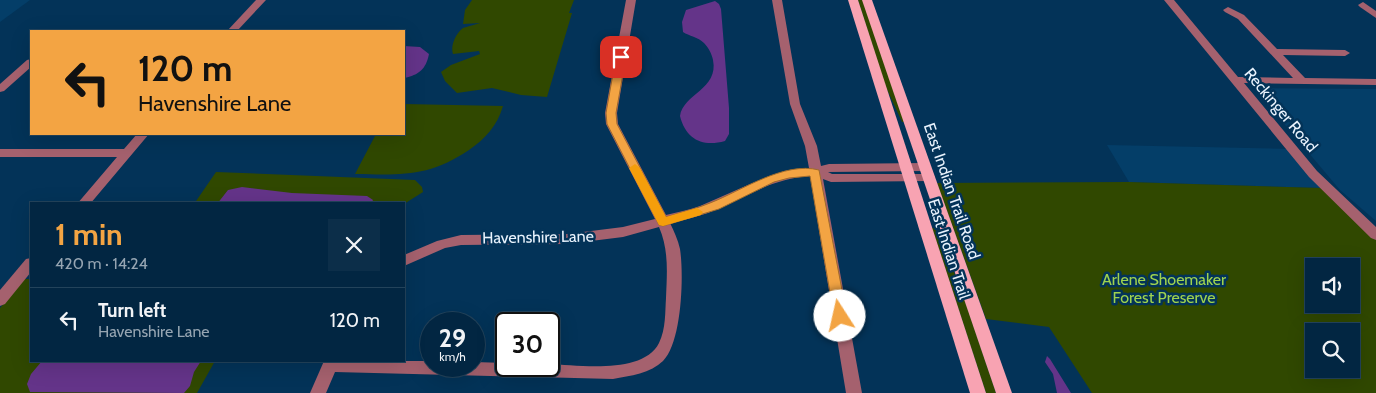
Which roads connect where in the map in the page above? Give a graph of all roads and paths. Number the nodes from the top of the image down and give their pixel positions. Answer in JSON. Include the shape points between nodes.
{"nodes":[{"id":1,"x":261,"y":0,"type":"edge"},
{"id":2,"x":631,"y":0,"type":"edge"},
{"id":3,"x":777,"y":0,"type":"edge"},
{"id":4,"x":853,"y":0,"type":"edge"},
{"id":5,"x":868,"y":0,"type":"edge"},
{"id":6,"x":1169,"y":0,"type":"edge"},
{"id":7,"x":1364,"y":5,"type":"dead end"},
{"id":8,"x":1228,"y":10,"type":"dead end"},
{"id":9,"x":1376,"y":15,"type":"edge"},
{"id":10,"x":233,"y":30,"type":"edge"},
{"id":11,"x":1274,"y":52,"type":"junction"},
{"id":12,"x":1345,"y":53,"type":"dead end"},
{"id":13,"x":30,"y":63,"type":"edge"},
{"id":14,"x":1234,"y":80,"type":"junction"},
{"id":15,"x":1302,"y":81,"type":"junction"},
{"id":16,"x":1376,"y":82,"type":"edge"},
{"id":17,"x":0,"y":89,"type":"edge"},
{"id":18,"x":142,"y":135,"type":"edge"},
{"id":19,"x":0,"y":153,"type":"edge"},
{"id":20,"x":126,"y":153,"type":"junction"},
{"id":21,"x":815,"y":172,"type":"junction"},
{"id":22,"x":908,"y":172,"type":"junction"},
{"id":23,"x":927,"y":172,"type":"junction"},
{"id":24,"x":85,"y":202,"type":"edge"},
{"id":25,"x":663,"y":222,"type":"junction"},
{"id":26,"x":1376,"y":235,"type":"edge"},
{"id":27,"x":405,"y":261,"type":"edge"},
{"id":28,"x":30,"y":264,"type":"edge"},
{"id":29,"x":0,"y":300,"type":"edge"},
{"id":30,"x":331,"y":363,"type":"edge"},
{"id":31,"x":318,"y":393,"type":"edge"},
{"id":32,"x":854,"y":393,"type":"edge"},
{"id":33,"x":978,"y":393,"type":"edge"},
{"id":34,"x":1004,"y":393,"type":"edge"}],
"edges":[{"from":1,"to":10,"type":"street"},
{"from":2,"to":25,"type":"street","via":[[611,113],[612,124]]},
{"from":3,"to":21,"type":"street","via":[[795,104],[811,146]]},
{"from":4,"to":22,"type":"main road","name":"East Indian Trail"},
{"from":5,"to":23,"type":"main road","name":"East Indian Trail Road"},
{"from":6,"to":14,"type":"street","name":"Reckinger Road"},
{"from":7,"to":9,"type":"street"},
{"from":8,"to":11,"type":"street","via":[[1241,17]]},
{"from":11,"to":12,"type":"street"},
{"from":11,"to":15,"type":"street"},
{"from":13,"to":17,"type":"street"},
{"from":14,"to":15,"type":"street"},
{"from":14,"to":26,"type":"street","name":"Reckinger Road","via":[[1329,191]]},
{"from":15,"to":16,"type":"street"},
{"from":18,"to":20,"type":"street"},
{"from":19,"to":20,"type":"street"},
{"from":20,"to":24,"type":"street"},
{"from":21,"to":22,"type":"street","name":"Havenshire Lane","via":[[831,178]]},
{"from":21,"to":25,"type":"street","name":"Havenshire Lane","via":[[771,179],[714,206]]},
{"from":21,"to":32,"type":"street"},
{"from":22,"to":23,"type":"street","name":"Havenshire Lane"},
{"from":22,"to":33,"type":"main road","name":"East Indian Trail"},
{"from":23,"to":34,"type":"main road","name":"East Indian Trail Road"},
{"from":25,"to":27,"type":"street","name":"Havenshire Lane","via":[[587,238],[461,240],[442,244]]},
{"from":25,"to":30,"type":"street","via":[[674,255],[671,337],[655,359],[640,366],[613,372]]},
{"from":28,"to":29,"type":"street"},
{"from":30,"to":31,"type":"street"}]}
